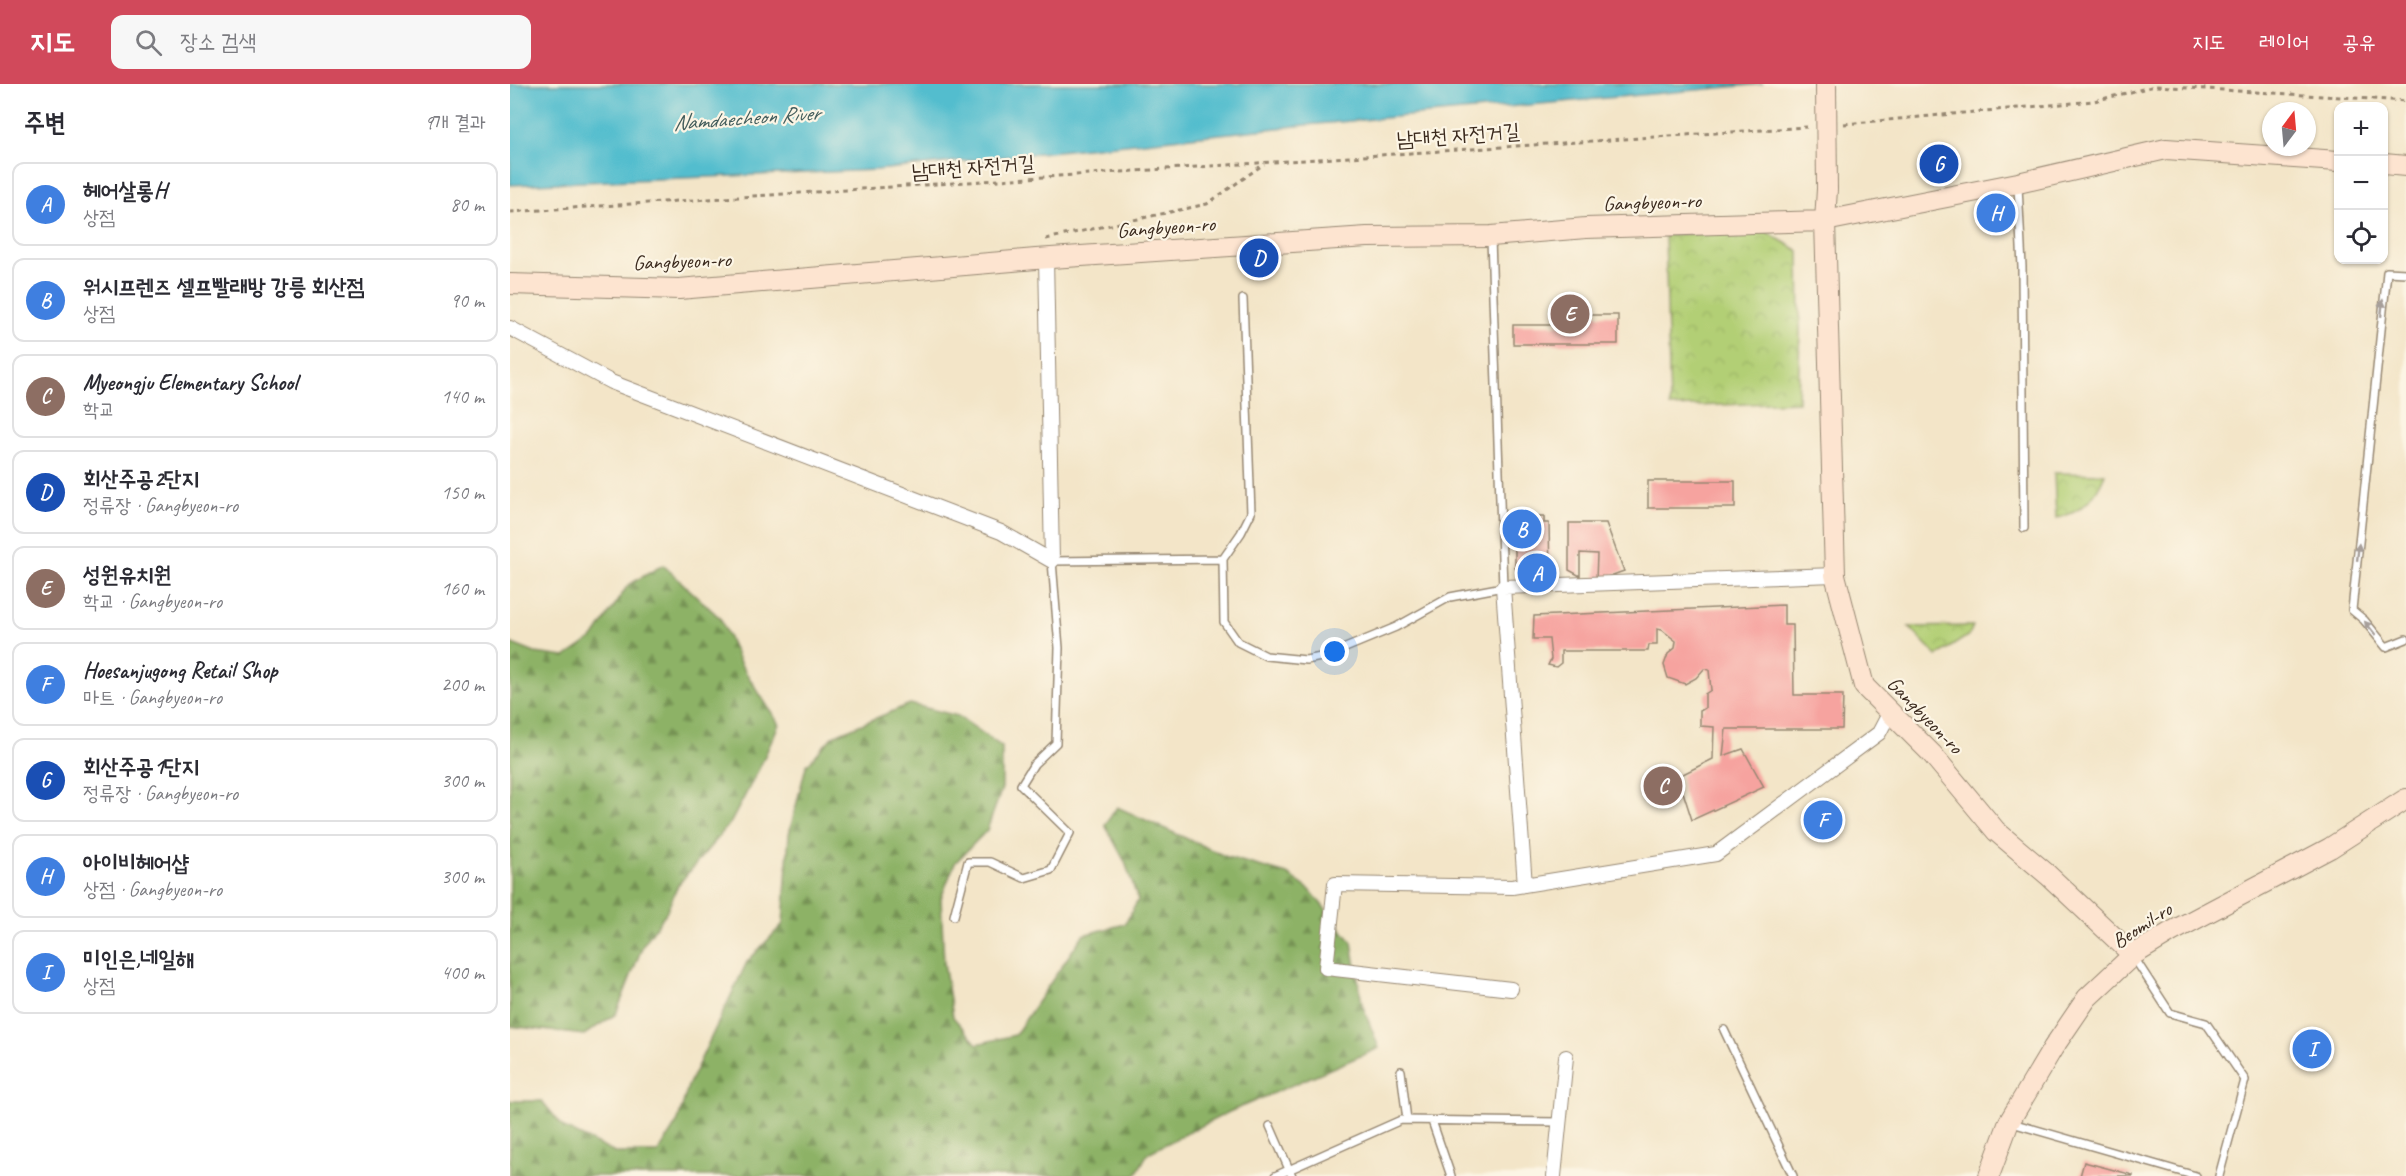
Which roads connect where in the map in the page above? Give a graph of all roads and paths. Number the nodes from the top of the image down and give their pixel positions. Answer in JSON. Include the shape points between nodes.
{"nodes":[{"id":1,"x":1826,"y":84,"type":"edge"},
{"id":2,"x":2406,"y":101,"type":"edge"},
{"id":3,"x":1833,"y":125,"type":"dead end"},
{"id":4,"x":1809,"y":127,"type":"dead end"},
{"id":5,"x":2334,"y":161,"type":"edge"},
{"id":6,"x":1265,"y":163,"type":"junction"},
{"id":7,"x":2388,"y":164,"type":"edge"},
{"id":8,"x":2406,"y":166,"type":"edge"},
{"id":9,"x":2018,"y":183,"type":"junction"},
{"id":10,"x":510,"y":213,"type":"edge"},
{"id":11,"x":1826,"y":221,"type":"junction"},
{"id":12,"x":1491,"y":236,"type":"junction"},
{"id":13,"x":1041,"y":259,"type":"junction"},
{"id":14,"x":2406,"y":273,"type":"edge"},
{"id":15,"x":510,"y":285,"type":"edge"},
{"id":16,"x":1243,"y":299,"type":"dead end"},
{"id":17,"x":510,"y":327,"type":"edge"},
{"id":18,"x":2024,"y":528,"type":"dead end"},
{"id":19,"x":1223,"y":559,"type":"junction"},
{"id":20,"x":1052,"y":561,"type":"junction"},
{"id":21,"x":1834,"y":575,"type":"junction"},
{"id":22,"x":1503,"y":587,"type":"junction"},
{"id":23,"x":2406,"y":639,"type":"edge"},
{"id":24,"x":1890,"y":712,"type":"junction"},
{"id":25,"x":2406,"y":799,"type":"edge"},
{"id":26,"x":1525,"y":885,"type":"junction"},
{"id":27,"x":954,"y":916,"type":"dead end"},
{"id":28,"x":2133,"y":955,"type":"junction"},
{"id":29,"x":1511,"y":989,"type":"dead end"},
{"id":30,"x":1724,"y":1030,"type":"dead end"},
{"id":31,"x":1566,"y":1057,"type":"dead end"},
{"id":32,"x":1401,"y":1071,"type":"dead end"},
{"id":33,"x":1407,"y":1120,"type":"junction"},
{"id":34,"x":1432,"y":1121,"type":"junction"},
{"id":35,"x":1559,"y":1122,"type":"junction"},
{"id":36,"x":2009,"y":1122,"type":"junction"},
{"id":37,"x":1270,"y":1126,"type":"dead end"},
{"id":38,"x":1291,"y":1173,"type":"edge"},
{"id":39,"x":1275,"y":1176,"type":"edge"},
{"id":40,"x":1451,"y":1176,"type":"edge"},
{"id":41,"x":1554,"y":1176,"type":"edge"},
{"id":42,"x":1793,"y":1176,"type":"edge"},
{"id":43,"x":1989,"y":1176,"type":"edge"},
{"id":44,"x":2196,"y":1176,"type":"edge"},
{"id":45,"x":2219,"y":1176,"type":"edge"}],
"edges":[{"from":1,"to":11,"type":"street","name":"Gangbyeon-ro","bridge":true},
{"from":2,"to":3,"type":"path","via":[[2155,86],[2094,101]]},
{"from":4,"to":6,"type":"path","name":"남대천 자전거길"},
{"from":5,"to":9,"type":"street","name":"Gangbyeon-ro","via":[[2166,149]]},
{"from":6,"to":10,"type":"path","name":"남대천 자전거길"},
{"from":6,"to":13,"type":"path","via":[[1207,204],[1045,239]]},
{"from":7,"to":8,"type":"street"},
{"from":9,"to":11,"type":"street","name":"Gangbyeon-ro"},
{"from":9,"to":18,"type":"lane"},
{"from":11,"to":12,"type":"street","name":"Gangbyeon-ro","via":[[1586,228]]},
{"from":11,"to":21,"type":"street","name":"Gangbyeon-ro"},
{"from":12,"to":13,"type":"street","name":"Gangbyeon-ro","via":[[1367,237]]},
{"from":12,"to":22,"type":"lane"},
{"from":13,"to":15,"type":"street","name":"Gangbyeon-ro","via":[[679,289]]},
{"from":13,"to":20,"type":"street"},
{"from":23,"to":14,"type":"lane","one_way":true,"via":[[2386,647],[2352,610],[2386,272]]},
{"from":16,"to":19,"type":"lane","via":[[1251,513]]},
{"from":17,"to":20,"type":"street","via":[[611,382],[1000,532]]},
{"from":19,"to":20,"type":"lane"},
{"from":19,"to":22,"type":"lane","via":[[1224,622],[1238,642],[1266,656],[1306,660],[1326,656],[1396,627],[1450,597]]},
{"from":20,"to":27,"type":"lane","via":[[1059,648],[1056,742],[1034,764],[1021,785],[1070,833],[1051,870],[1024,878],[990,861],[968,862]]},
{"from":21,"to":22,"type":"street"},
{"from":21,"to":24,"type":"street","name":"Gangbyeon-ro","via":[[1864,686]]},
{"from":22,"to":26,"type":"street"},
{"from":24,"to":26,"type":"street","via":[[1879,733],[1716,854]]},
{"from":24,"to":28,"type":"street","name":"Gangbyeon-ro","via":[[1932,754],[1996,831],[2048,874]]},
{"from":25,"to":28,"type":"street","name":"Beomil-ro","via":[[2330,848]]},
{"from":26,"to":29,"type":"street","via":[[1335,884],[1326,968]]},
{"from":28,"to":36,"type":"street","name":"Beomil-ro","via":[[2087,998],[2052,1048]]},
{"from":28,"to":45,"type":"lane","via":[[2170,1013],[2206,1023],[2245,1080]]},
{"from":30,"to":42,"type":"lane"},
{"from":31,"to":35,"type":"street"},
{"from":32,"to":33,"type":"lane"},
{"from":33,"to":34,"type":"lane"},
{"from":33,"to":38,"type":"lane"},
{"from":34,"to":35,"type":"lane"},
{"from":34,"to":40,"type":"lane"},
{"from":35,"to":41,"type":"street"},
{"from":36,"to":43,"type":"street","name":"Beomil-ro"},
{"from":36,"to":44,"type":"lane"},
{"from":37,"to":38,"type":"lane"},
{"from":38,"to":39,"type":"lane"}]}
